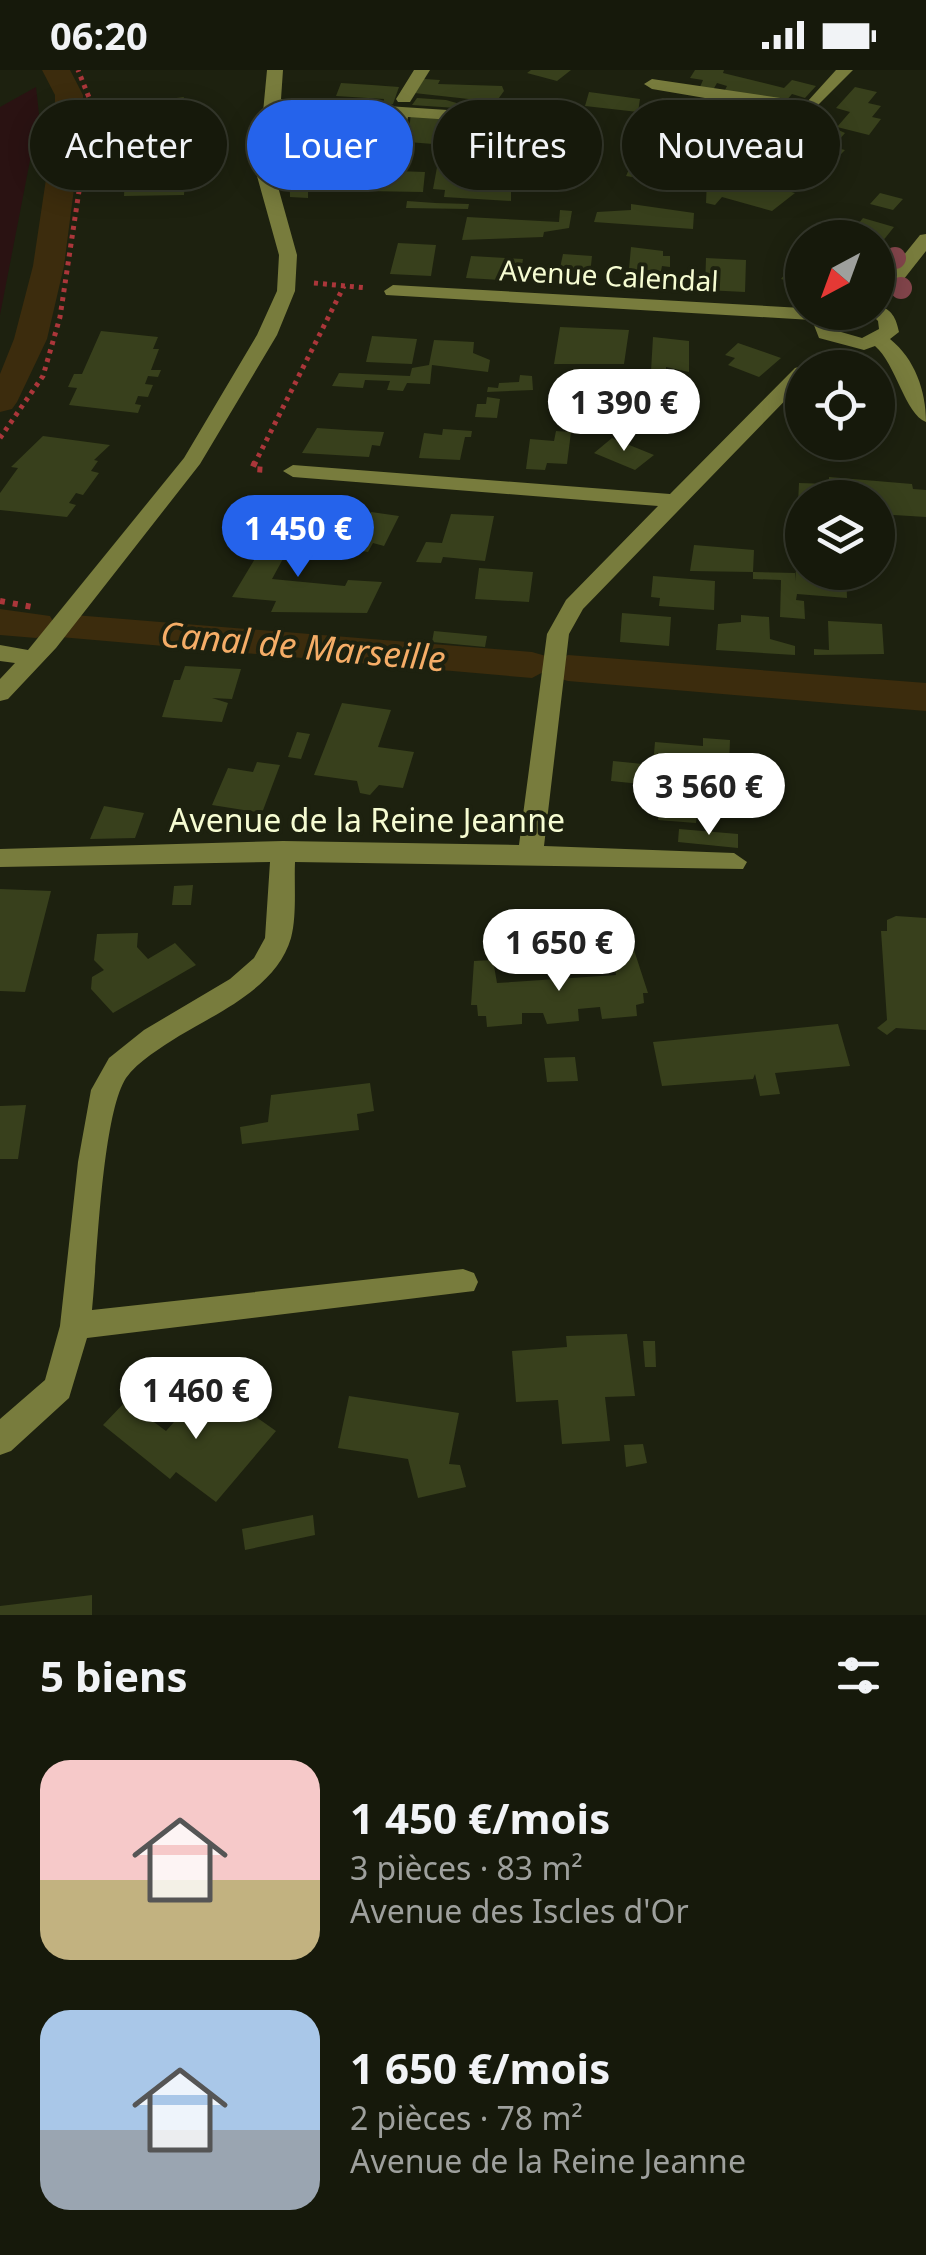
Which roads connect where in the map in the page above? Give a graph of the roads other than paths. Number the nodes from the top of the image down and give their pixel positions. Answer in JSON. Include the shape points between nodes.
{"nodes":[{"id":1,"x":275,"y":70,"type":"edge"},
{"id":2,"x":422,"y":70,"type":"edge"},
{"id":3,"x":846,"y":70,"type":"edge"},
{"id":4,"x":652,"y":84,"type":"dead end"},
{"id":5,"x":274,"y":100,"type":"edge"},
{"id":6,"x":404,"y":100,"type":"edge"},
{"id":7,"x":270,"y":190,"type":"edge"},
{"id":8,"x":926,"y":239,"type":"edge"},
{"id":9,"x":895,"y":278,"type":"edge"},
{"id":10,"x":393,"y":292,"type":"road end"},
{"id":11,"x":785,"y":312,"type":"edge"},
{"id":12,"x":824,"y":330,"type":"edge"},
{"id":13,"x":887,"y":330,"type":"edge"},
{"id":14,"x":835,"y":339,"type":"junction"},
{"id":15,"x":879,"y":340,"type":"junction"},
{"id":16,"x":824,"y":350,"type":"edge"},
{"id":17,"x":785,"y":390,"type":"edge"},
{"id":18,"x":926,"y":416,"type":"edge"},
{"id":19,"x":293,"y":472,"type":"road end"},
{"id":20,"x":672,"y":502,"type":"junction"},
{"id":21,"x":40,"y":651,"type":"junction"},
{"id":22,"x":0,"y":653,"type":"edge"},
{"id":23,"x":0,"y":693,"type":"edge"},
{"id":24,"x":282,"y":850,"type":"junction"},
{"id":25,"x":531,"y":851,"type":"junction"},
{"id":26,"x":0,"y":858,"type":"edge"},
{"id":27,"x":734,"y":862,"type":"dead end"},
{"id":28,"x":462,"y":1282,"type":"dead end"},
{"id":29,"x":76,"y":1326,"type":"junction"},
{"id":30,"x":0,"y":1440,"type":"edge"}],
"edges":[{"from":1,"to":5,"type":"street"},
{"from":2,"to":6,"type":"street"},
{"from":3,"to":4,"type":"street","via":[[811,107]]},
{"from":7,"to":21,"type":"street","via":[[288,255],[287,281],[267,335],[194,460]]},
{"from":8,"to":9,"type":"street"},
{"from":10,"to":11,"type":"street","name":"Avenue Calendal"},
{"from":12,"to":14,"type":"street"},
{"from":13,"to":15,"type":"street"},
{"from":14,"to":15,"type":"street"},
{"from":14,"to":16,"type":"street"},
{"from":15,"to":18,"type":"street","via":[[895,353]]},
{"from":17,"to":20,"type":"street"},
{"from":19,"to":20,"type":"street"},
{"from":20,"to":25,"type":"street","via":[[574,604],[558,634]]},
{"from":21,"to":22,"type":"street"},
{"from":21,"to":23,"type":"street"},
{"from":24,"to":25,"type":"street","name":"Avenue de la Reine Jeanne"},
{"from":24,"to":26,"type":"street","name":"Avenue de la Reine Jeanne"},
{"from":24,"to":29,"type":"street","via":[[278,938],[263,965],[154,1038],[119,1066],[105,1090]]},
{"from":25,"to":27,"type":"street","name":"Avenue de la Reine Jeanne"},
{"from":28,"to":29,"type":"street"},
{"from":29,"to":30,"type":"street","via":[[58,1388]]}]}
